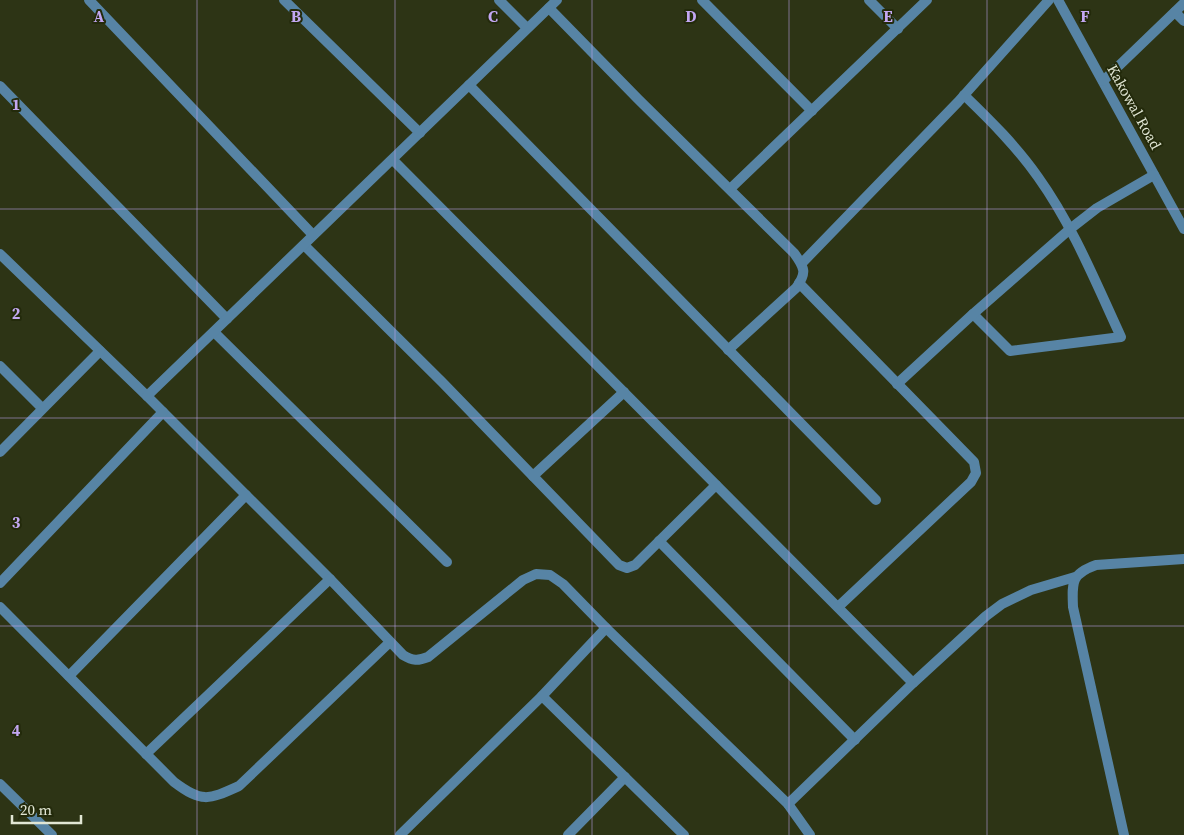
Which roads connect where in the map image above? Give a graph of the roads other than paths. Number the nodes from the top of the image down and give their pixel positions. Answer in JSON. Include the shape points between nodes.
{"nodes":[{"id":1,"x":89,"y":0,"type":"edge"},
{"id":2,"x":284,"y":0,"type":"edge"},
{"id":3,"x":498,"y":0,"type":"edge"},
{"id":4,"x":557,"y":0,"type":"edge"},
{"id":5,"x":702,"y":0,"type":"edge"},
{"id":6,"x":869,"y":0,"type":"edge"},
{"id":7,"x":927,"y":0,"type":"edge"},
{"id":8,"x":1049,"y":0,"type":"edge"},
{"id":9,"x":1058,"y":0,"type":"edge"},
{"id":10,"x":1184,"y":3,"type":"edge"},
{"id":11,"x":549,"y":8,"type":"junction"},
{"id":12,"x":1175,"y":12,"type":"junction"},
{"id":13,"x":1184,"y":21,"type":"edge"},
{"id":14,"x":527,"y":28,"type":"junction"},
{"id":15,"x":898,"y":29,"type":"junction"},
{"id":16,"x":1103,"y":81,"type":"junction"},
{"id":17,"x":469,"y":84,"type":"junction"},
{"id":18,"x":0,"y":86,"type":"edge"},
{"id":19,"x":964,"y":95,"type":"junction"},
{"id":20,"x":812,"y":111,"type":"junction"},
{"id":21,"x":420,"y":133,"type":"junction"},
{"id":22,"x":393,"y":160,"type":"junction"},
{"id":23,"x":1154,"y":174,"type":"junction"},
{"id":24,"x":730,"y":190,"type":"junction"},
{"id":25,"x":1070,"y":229,"type":"junction"},
{"id":26,"x":1184,"y":229,"type":"edge"},
{"id":27,"x":313,"y":235,"type":"junction"},
{"id":28,"x":304,"y":245,"type":"junction"},
{"id":29,"x":0,"y":254,"type":"edge"},
{"id":30,"x":802,"y":263,"type":"junction"},
{"id":31,"x":799,"y":283,"type":"junction"},
{"id":32,"x":973,"y":314,"type":"junction"},
{"id":33,"x":227,"y":319,"type":"junction"},
{"id":34,"x":214,"y":332,"type":"junction"},
{"id":35,"x":728,"y":350,"type":"junction"},
{"id":36,"x":100,"y":351,"type":"junction"},
{"id":37,"x":0,"y":366,"type":"edge"},
{"id":38,"x":897,"y":384,"type":"junction"},
{"id":39,"x":624,"y":392,"type":"junction"},
{"id":40,"x":147,"y":396,"type":"junction"},
{"id":41,"x":42,"y":408,"type":"junction"},
{"id":42,"x":163,"y":412,"type":"junction"},
{"id":43,"x":0,"y":452,"type":"edge"},
{"id":44,"x":534,"y":476,"type":"junction"},
{"id":45,"x":716,"y":485,"type":"junction"},
{"id":46,"x":246,"y":495,"type":"junction"},
{"id":47,"x":876,"y":500,"type":"dead end"},
{"id":48,"x":659,"y":541,"type":"junction"},
{"id":49,"x":1184,"y":559,"type":"edge"},
{"id":50,"x":447,"y":562,"type":"dead end"},
{"id":51,"x":1075,"y":577,"type":"junction"},
{"id":52,"x":330,"y":579,"type":"junction"},
{"id":53,"x":0,"y":583,"type":"edge"},
{"id":54,"x":0,"y":607,"type":"edge"},
{"id":55,"x":838,"y":607,"type":"junction"},
{"id":56,"x":606,"y":628,"type":"junction"},
{"id":57,"x":390,"y":642,"type":"junction"},
{"id":58,"x":69,"y":676,"type":"junction"},
{"id":59,"x":913,"y":683,"type":"junction"},
{"id":60,"x":542,"y":696,"type":"junction"},
{"id":61,"x":855,"y":740,"type":"junction"},
{"id":62,"x":146,"y":754,"type":"junction"},
{"id":63,"x":625,"y":778,"type":"junction"},
{"id":64,"x":0,"y":784,"type":"edge"},
{"id":65,"x":788,"y":804,"type":"junction"},
{"id":66,"x":52,"y":835,"type":"edge"},
{"id":67,"x":400,"y":835,"type":"edge"},
{"id":68,"x":568,"y":835,"type":"edge"},
{"id":69,"x":684,"y":835,"type":"edge"},
{"id":70,"x":810,"y":835,"type":"edge"},
{"id":71,"x":1124,"y":835,"type":"edge"}],
"edges":[{"from":1,"to":27,"type":"street"},
{"from":2,"to":21,"type":"street"},
{"from":3,"to":14,"type":"street"},
{"from":4,"to":11,"type":"street"},
{"from":5,"to":20,"type":"street"},
{"from":6,"to":15,"type":"street"},
{"from":7,"to":15,"type":"street"},
{"from":8,"to":19,"type":"street"},
{"from":9,"to":16,"type":"street","name":"Kakowal Road"},
{"from":10,"to":12,"type":"street"},
{"from":11,"to":14,"type":"street"},
{"from":11,"to":24,"type":"street"},
{"from":12,"to":13,"type":"street"},
{"from":12,"to":16,"type":"street"},
{"from":14,"to":17,"type":"street"},
{"from":15,"to":20,"type":"street"},
{"from":16,"to":23,"type":"street","name":"Kakowal Road"},
{"from":17,"to":21,"type":"street"},
{"from":17,"to":35,"type":"street"},
{"from":18,"to":33,"type":"street"},
{"from":19,"to":25,"type":"street","via":[[997,126],[1025,160]]},
{"from":19,"to":30,"type":"street"},
{"from":20,"to":24,"type":"street"},
{"from":21,"to":22,"type":"street"},
{"from":22,"to":27,"type":"street"},
{"from":22,"to":39,"type":"street"},
{"from":23,"to":25,"type":"street","via":[[1097,208]]},
{"from":23,"to":26,"type":"street","name":"Kakowal Road"},
{"from":24,"to":30,"type":"street"},
{"from":25,"to":32,"type":"street"},
{"from":25,"to":32,"type":"street","via":[[1121,337],[1010,351]]},
{"from":27,"to":28,"type":"street"},
{"from":28,"to":33,"type":"street"},
{"from":28,"to":44,"type":"street"},
{"from":29,"to":36,"type":"street"},
{"from":30,"to":31,"type":"street","via":[[804,271]]},
{"from":31,"to":35,"type":"street"},
{"from":31,"to":38,"type":"street"},
{"from":32,"to":38,"type":"street"},
{"from":33,"to":34,"type":"street"},
{"from":34,"to":40,"type":"street"},
{"from":34,"to":50,"type":"street"},
{"from":35,"to":47,"type":"street"},
{"from":36,"to":40,"type":"street"},
{"from":36,"to":41,"type":"street"},
{"from":37,"to":41,"type":"street"},
{"from":38,"to":55,"type":"street","via":[[974,462],[976,473]]},
{"from":39,"to":44,"type":"street"},
{"from":39,"to":45,"type":"street"},
{"from":40,"to":42,"type":"street"},
{"from":41,"to":43,"type":"street"},
{"from":42,"to":46,"type":"street"},
{"from":42,"to":53,"type":"street"},
{"from":44,"to":48,"type":"street","via":[[619,565],[627,568],[635,565]]},
{"from":45,"to":48,"type":"street"},
{"from":45,"to":55,"type":"street"},
{"from":46,"to":52,"type":"street"},
{"from":46,"to":58,"type":"street"},
{"from":48,"to":61,"type":"street"},
{"from":49,"to":51,"type":"street","via":[[1096,565]]},
{"from":51,"to":59,"type":"street","via":[[1031,590],[1002,604]]},
{"from":51,"to":71,"type":"street","via":[[1073,607]]},
{"from":52,"to":57,"type":"street"},
{"from":52,"to":62,"type":"street"},
{"from":54,"to":58,"type":"street"},
{"from":55,"to":59,"type":"street"},
{"from":56,"to":57,"type":"street","via":[[563,584],[550,575],[536,574],[523,580],[428,657],[410,660]]},
{"from":56,"to":60,"type":"street"},
{"from":56,"to":65,"type":"street"},
{"from":57,"to":62,"type":"street","via":[[239,786],[214,798],[192,796]]},
{"from":58,"to":62,"type":"street"},
{"from":59,"to":61,"type":"street"},
{"from":60,"to":63,"type":"street"},
{"from":60,"to":67,"type":"street"},
{"from":61,"to":65,"type":"street"},
{"from":63,"to":68,"type":"street"},
{"from":63,"to":69,"type":"street"},
{"from":64,"to":66,"type":"street"},
{"from":65,"to":70,"type":"street"}]}
